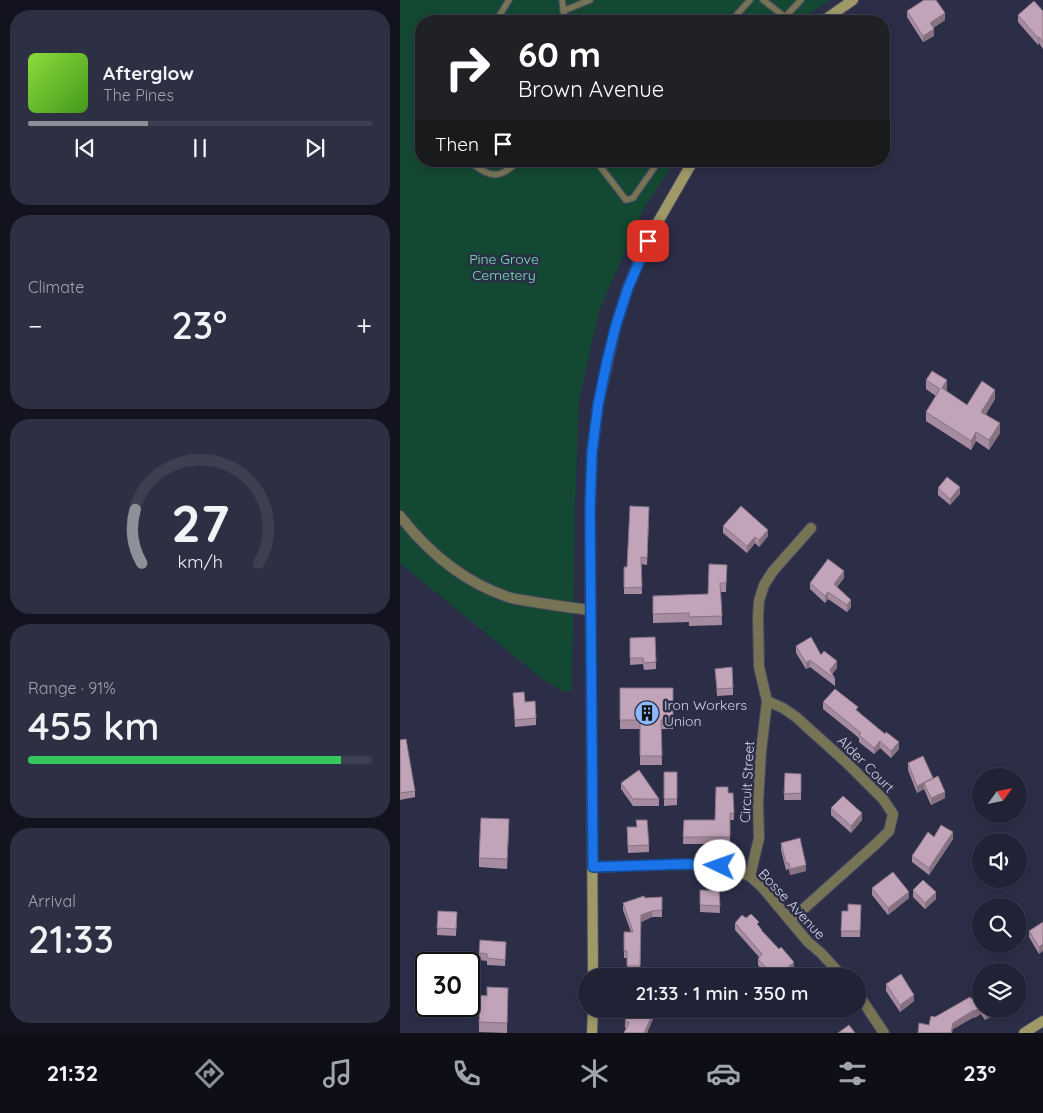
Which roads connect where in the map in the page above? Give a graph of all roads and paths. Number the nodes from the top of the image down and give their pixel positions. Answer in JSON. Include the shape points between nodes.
{"nodes":[{"id":1,"x":509,"y":0,"type":"edge"},
{"id":2,"x":562,"y":0,"type":"edge"},
{"id":3,"x":590,"y":0,"type":"edge"},
{"id":4,"x":750,"y":0,"type":"edge"},
{"id":5,"x":763,"y":0,"type":"edge"},
{"id":6,"x":801,"y":0,"type":"edge"},
{"id":7,"x":853,"y":0,"type":"edge"},
{"id":8,"x":564,"y":11,"type":"junction"},
{"id":9,"x":500,"y":15,"type":"edge"},
{"id":10,"x":564,"y":15,"type":"edge"},
{"id":11,"x":736,"y":15,"type":"edge"},
{"id":12,"x":782,"y":15,"type":"edge"},
{"id":13,"x":790,"y":15,"type":"edge"},
{"id":14,"x":832,"y":15,"type":"edge"},
{"id":15,"x":476,"y":167,"type":"edge"},
{"id":16,"x":511,"y":167,"type":"edge"},
{"id":17,"x":601,"y":167,"type":"edge"},
{"id":18,"x":655,"y":167,"type":"edge"},
{"id":19,"x":690,"y":167,"type":"edge"},
{"id":20,"x":400,"y":516,"type":"edge"},
{"id":21,"x":811,"y":528,"type":"dead end"},
{"id":22,"x":591,"y":610,"type":"junction"},
{"id":23,"x":767,"y":701,"type":"junction"},
{"id":24,"x":593,"y":867,"type":"junction"},
{"id":25,"x":750,"y":876,"type":"junction"},
{"id":26,"x":790,"y":921,"type":"junction"},
{"id":27,"x":593,"y":968,"type":"edge"},
{"id":28,"x":835,"y":968,"type":"edge"},
{"id":29,"x":866,"y":1007,"type":"edge"},
{"id":30,"x":593,"y":1018,"type":"edge"},
{"id":31,"x":1043,"y":1020,"type":"edge"},
{"id":32,"x":592,"y":1033,"type":"edge"},
{"id":33,"x":884,"y":1033,"type":"edge"},
{"id":34,"x":1024,"y":1033,"type":"edge"}],
"edges":[{"from":1,"to":9,"type":"lane"},
{"from":2,"to":8,"type":"lane"},
{"from":3,"to":8,"type":"lane"},
{"from":4,"to":11,"type":"lane"},
{"from":5,"to":12,"type":"lane"},
{"from":6,"to":13,"type":"lane"},
{"from":7,"to":14,"type":"main road"},
{"from":8,"to":10,"type":"lane"},
{"from":15,"to":16,"type":"lane","via":[[493,175],[502,174]]},
{"from":17,"to":18,"type":"lane","via":[[626,200],[633,198]]},
{"from":19,"to":22,"type":"main road","via":[[648,241],[628,288],[607,361],[592,452]]},
{"from":20,"to":22,"type":"street","via":[[419,539],[446,563],[487,588],[510,598]]},
{"from":21,"to":23,"type":"street","name":"Circuit Street","via":[[773,570],[759,601],[759,667]]},
{"from":22,"to":24,"type":"main road"},
{"from":23,"to":25,"type":"street","name":"Circuit Street","via":[[758,803],[759,838]]},
{"from":23,"to":26,"type":"street","name":"Alder Court","via":[[796,717],[848,764],[883,799],[893,814],[888,830],[878,843]]},
{"from":24,"to":25,"type":"street","name":"Bosse Avenue","via":[[687,864],[720,866]]},
{"from":24,"to":27,"type":"main road"},
{"from":25,"to":26,"type":"street","name":"Bosse Avenue"},
{"from":26,"to":28,"type":"street","name":"Bosse Avenue"},
{"from":29,"to":33,"type":"street"},
{"from":30,"to":32,"type":"main road"},
{"from":31,"to":34,"type":"main road"}]}
